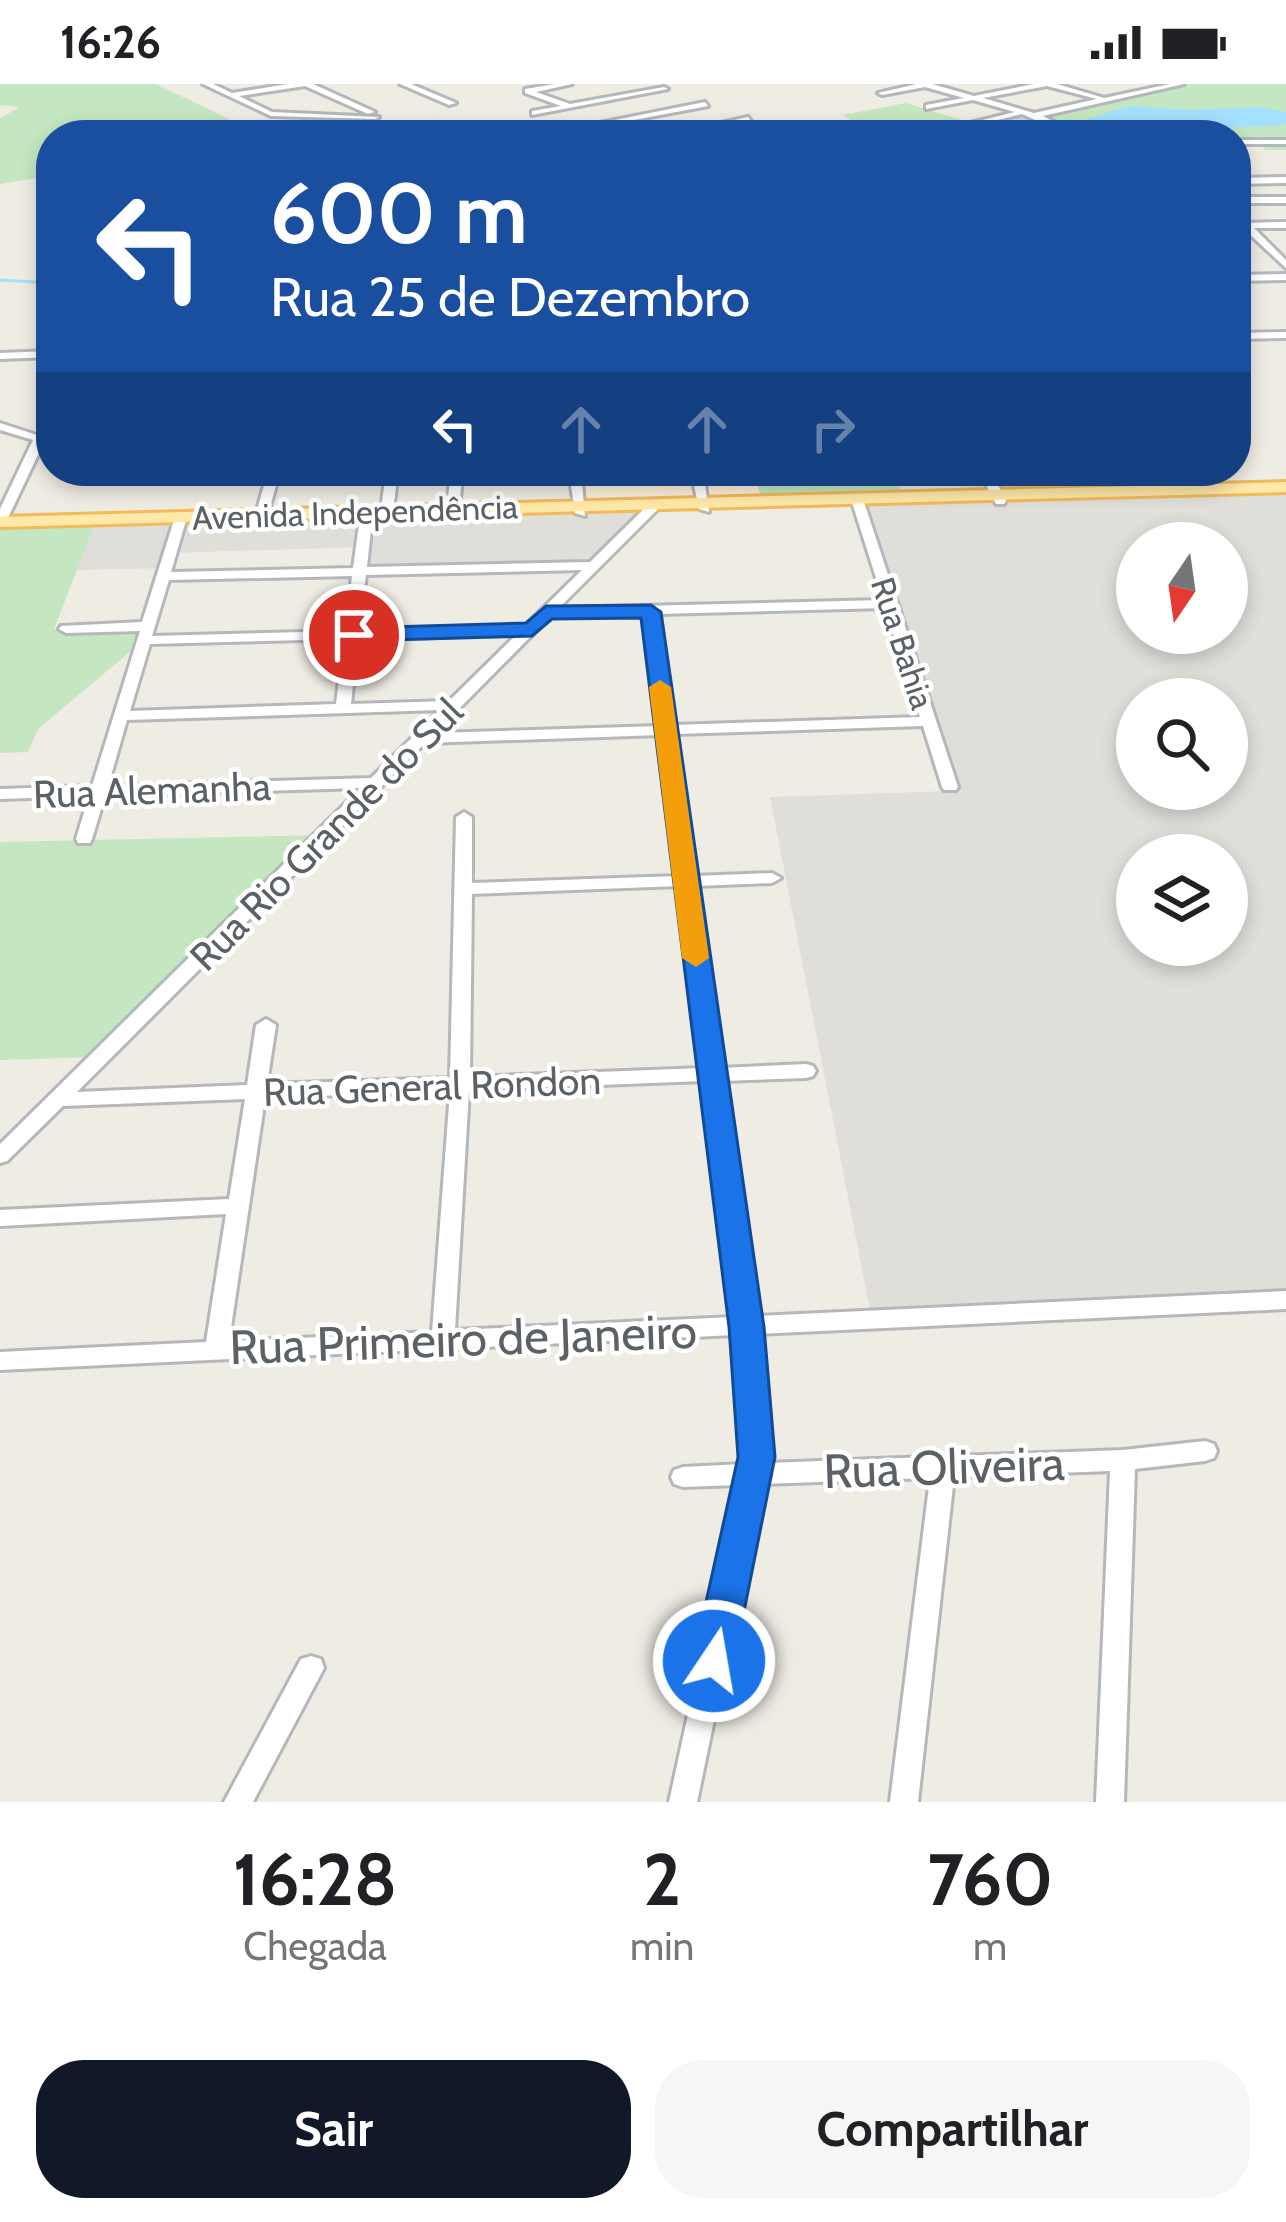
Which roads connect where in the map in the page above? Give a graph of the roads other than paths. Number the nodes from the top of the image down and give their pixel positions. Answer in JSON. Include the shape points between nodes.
{"nodes":[{"id":1,"x":207,"y":84,"type":"edge"},
{"id":2,"x":305,"y":84,"type":"edge"},
{"id":3,"x":404,"y":84,"type":"edge"},
{"id":4,"x":568,"y":84,"type":"edge"},
{"id":5,"x":926,"y":84,"type":"edge"},
{"id":6,"x":1047,"y":84,"type":"edge"},
{"id":7,"x":1165,"y":84,"type":"edge"},
{"id":8,"x":1180,"y":84,"type":"edge"},
{"id":9,"x":664,"y":89,"type":"dead end"},
{"id":10,"x":882,"y":93,"type":"dead end"},
{"id":11,"x":231,"y":95,"type":"junction"},
{"id":12,"x":1100,"y":98,"type":"junction"},
{"id":13,"x":974,"y":99,"type":"junction"},
{"id":14,"x":348,"y":102,"type":"junction"},
{"id":15,"x":452,"y":103,"type":"dead end"},
{"id":16,"x":705,"y":104,"type":"dead end"},
{"id":17,"x":569,"y":107,"type":"junction"},
{"id":18,"x":929,"y":107,"type":"dead end"},
{"id":19,"x":535,"y":113,"type":"dead end"},
{"id":20,"x":1030,"y":114,"type":"junction"},
{"id":21,"x":1050,"y":115,"type":"junction"},
{"id":22,"x":326,"y":116,"type":"junction"},
{"id":23,"x":748,"y":119,"type":"dead end"},
{"id":24,"x":605,"y":120,"type":"edge"},
{"id":25,"x":621,"y":120,"type":"edge"},
{"id":26,"x":743,"y":120,"type":"edge"},
{"id":27,"x":1000,"y":120,"type":"edge"},
{"id":28,"x":1043,"y":120,"type":"edge"},
{"id":29,"x":1059,"y":120,"type":"edge"},
{"id":30,"x":1251,"y":141,"type":"edge"},
{"id":31,"x":1284,"y":142,"type":"edge"},
{"id":32,"x":1251,"y":175,"type":"edge"},
{"id":33,"x":1251,"y":180,"type":"edge"},
{"id":34,"x":1256,"y":180,"type":"junction"},
{"id":35,"x":1286,"y":180,"type":"edge"},
{"id":36,"x":1251,"y":200,"type":"edge"},
{"id":37,"x":1286,"y":200,"type":"edge"},
{"id":38,"x":1286,"y":225,"type":"edge"},
{"id":39,"x":1251,"y":226,"type":"edge"},
{"id":40,"x":1251,"y":235,"type":"edge"},
{"id":41,"x":1286,"y":265,"type":"edge"},
{"id":42,"x":1286,"y":277,"type":"edge"},
{"id":43,"x":1251,"y":278,"type":"edge"},
{"id":44,"x":1286,"y":335,"type":"edge"},
{"id":45,"x":1251,"y":336,"type":"edge"},
{"id":46,"x":36,"y":355,"type":"edge"},
{"id":47,"x":0,"y":356,"type":"edge"},
{"id":48,"x":0,"y":426,"type":"edge"},
{"id":49,"x":36,"y":437,"type":"edge"},
{"id":50,"x":36,"y":447,"type":"edge"},
{"id":51,"x":270,"y":486,"type":"edge"},
{"id":52,"x":390,"y":486,"type":"edge"},
{"id":53,"x":456,"y":486,"type":"edge"},
{"id":54,"x":577,"y":486,"type":"edge"},
{"id":55,"x":700,"y":486,"type":"edge"},
{"id":56,"x":992,"y":486,"type":"edge"},
{"id":57,"x":1286,"y":490,"type":"edge"},
{"id":58,"x":998,"y":498,"type":"junction"},
{"id":59,"x":858,"y":502,"type":"junction"},
{"id":60,"x":704,"y":506,"type":"junction"},
{"id":61,"x":653,"y":507,"type":"junction"},
{"id":62,"x":581,"y":509,"type":"junction"},
{"id":63,"x":387,"y":511,"type":"junction"},
{"id":64,"x":453,"y":513,"type":"junction"},
{"id":65,"x":367,"y":515,"type":"junction"},
{"id":66,"x":261,"y":518,"type":"junction"},
{"id":67,"x":181,"y":520,"type":"junction"},
{"id":68,"x":0,"y":524,"type":"edge"},
{"id":69,"x":591,"y":566,"type":"junction"},
{"id":70,"x":359,"y":571,"type":"junction"},
{"id":71,"x":165,"y":576,"type":"junction"},
{"id":72,"x":892,"y":604,"type":"junction"},
{"id":73,"x":651,"y":612,"type":"junction"},
{"id":74,"x":546,"y":613,"type":"junction"},
{"id":75,"x":66,"y":628,"type":"dead end"},
{"id":76,"x":532,"y":630,"type":"junction"},
{"id":77,"x":146,"y":633,"type":"junction"},
{"id":78,"x":354,"y":635,"type":"junction"},
{"id":79,"x":456,"y":705,"type":"junction"},
{"id":80,"x":343,"y":706,"type":"junction"},
{"id":81,"x":123,"y":716,"type":"junction"},
{"id":82,"x":928,"y":721,"type":"junction"},
{"id":83,"x":666,"y":729,"type":"junction"},
{"id":84,"x":425,"y":738,"type":"junction"},
{"id":85,"x":376,"y":783,"type":"junction"},
{"id":86,"x":950,"y":787,"type":"dead end"},
{"id":87,"x":100,"y":792,"type":"junction"},
{"id":88,"x":0,"y":794,"type":"edge"},
{"id":89,"x":464,"y":817,"type":"dead end"},
{"id":90,"x":84,"y":839,"type":"dead end"},
{"id":91,"x":772,"y":878,"type":"dead end"},
{"id":92,"x":685,"y":881,"type":"junction"},
{"id":93,"x":462,"y":889,"type":"junction"},
{"id":94,"x":266,"y":1025,"type":"dead end"},
{"id":95,"x":806,"y":1071,"type":"dead end"},
{"id":96,"x":712,"y":1076,"type":"junction"},
{"id":97,"x":460,"y":1084,"type":"junction"},
{"id":98,"x":255,"y":1093,"type":"junction"},
{"id":99,"x":58,"y":1099,"type":"junction"},
{"id":100,"x":0,"y":1156,"type":"edge"},
{"id":101,"x":238,"y":1206,"type":"junction"},
{"id":102,"x":0,"y":1218,"type":"edge"},
{"id":103,"x":1286,"y":1300,"type":"edge"},
{"id":104,"x":746,"y":1327,"type":"junction"},
{"id":105,"x":443,"y":1340,"type":"junction"},
{"id":106,"x":216,"y":1350,"type":"junction"},
{"id":107,"x":0,"y":1361,"type":"edge"},
{"id":108,"x":1205,"y":1451,"type":"dead end"},
{"id":109,"x":1123,"y":1460,"type":"junction"},
{"id":110,"x":943,"y":1469,"type":"junction"},
{"id":111,"x":754,"y":1474,"type":"junction"},
{"id":112,"x":682,"y":1477,"type":"dead end"},
{"id":113,"x":311,"y":1668,"type":"dead end"},
{"id":114,"x":238,"y":1802,"type":"edge"},
{"id":115,"x":683,"y":1802,"type":"edge"},
{"id":116,"x":904,"y":1802,"type":"edge"},
{"id":117,"x":1110,"y":1802,"type":"edge"}],
"edges":[{"from":1,"to":11,"type":"street"},
{"from":2,"to":11,"type":"street"},
{"from":2,"to":14,"type":"street"},
{"from":3,"to":15,"type":"street"},
{"from":4,"to":17,"type":"street","via":[[528,91]]},
{"from":5,"to":10,"type":"street"},
{"from":5,"to":13,"type":"street"},
{"from":6,"to":12,"type":"street"},
{"from":6,"to":13,"type":"street"},
{"from":7,"to":12,"type":"street"},
{"from":8,"to":21,"type":"street"},
{"from":9,"to":17,"type":"street"},
{"from":11,"to":22,"type":"street","via":[[271,114]]},
{"from":12,"to":20,"type":"street"},
{"from":13,"to":18,"type":"street"},
{"from":13,"to":20,"type":"street"},
{"from":14,"to":22,"type":"street"},
{"from":14,"to":22,"type":"street","via":[[378,116]]},
{"from":16,"to":25,"type":"street"},
{"from":17,"to":19,"type":"street"},
{"from":17,"to":24,"type":"street"},
{"from":20,"to":21,"type":"street"},
{"from":20,"to":27,"type":"street"},
{"from":20,"to":28,"type":"street"},
{"from":21,"to":29,"type":"street"},
{"from":23,"to":26,"type":"street"},
{"from":30,"to":31,"type":"street"},
{"from":32,"to":34,"type":"street"},
{"from":33,"to":34,"type":"street"},
{"from":34,"to":35,"type":"street"},
{"from":36,"to":37,"type":"street"},
{"from":38,"to":39,"type":"street"},
{"from":40,"to":41,"type":"street"},
{"from":42,"to":43,"type":"street"},
{"from":44,"to":45,"type":"street"},
{"from":46,"to":47,"type":"street"},
{"from":48,"to":49,"type":"street"},
{"from":50,"to":68,"type":"street"},
{"from":51,"to":66,"type":"street"},
{"from":52,"to":63,"type":"street"},
{"from":53,"to":64,"type":"street"},
{"from":54,"to":62,"type":"street"},
{"from":55,"to":60,"type":"street"},
{"from":56,"to":58,"type":"street"},
{"from":57,"to":58,"type":"main road","name":"Avenida Independência"},
{"from":58,"to":59,"type":"main road","name":"Avenida Independência"},
{"from":59,"to":60,"type":"main road","name":"Avenida Independência"},
{"from":59,"to":72,"type":"street","name":"Rua Bahia"},
{"from":60,"to":61,"type":"main road","name":"Avenida Independência"},
{"from":61,"to":62,"type":"main road","name":"Avenida Independência"},
{"from":61,"to":69,"type":"street","name":"Rua Rio Grande do Sul"},
{"from":62,"to":64,"type":"main road","name":"Avenida Independência"},
{"from":63,"to":64,"type":"main road","name":"Avenida Independência"},
{"from":63,"to":65,"type":"main road","name":"Avenida Independência"},
{"from":64,"to":65,"type":"main road","name":"Avenida Independência"},
{"from":65,"to":66,"type":"main road","name":"Avenida Independência"},
{"from":65,"to":70,"type":"street"},
{"from":66,"to":67,"type":"main road","name":"Avenida Independência"},
{"from":67,"to":68,"type":"main road","name":"Avenida Independência"},
{"from":67,"to":71,"type":"street"},
{"from":69,"to":70,"type":"street"},
{"from":69,"to":74,"type":"street","name":"Rua Rio Grande do Sul"},
{"from":70,"to":71,"type":"street"},
{"from":70,"to":78,"type":"street"},
{"from":71,"to":77,"type":"street"},
{"from":72,"to":73,"type":"street"},
{"from":72,"to":82,"type":"street","name":"Rua Bahia"},
{"from":73,"to":74,"type":"street"},
{"from":73,"to":83,"type":"street"},
{"from":74,"to":76,"type":"street","name":"Rua Rio Grande do Sul"},
{"from":75,"to":77,"type":"street"},
{"from":76,"to":78,"type":"street"},
{"from":76,"to":79,"type":"street","name":"Rua Rio Grande do Sul"},
{"from":77,"to":78,"type":"street"},
{"from":77,"to":81,"type":"street"},
{"from":78,"to":80,"type":"street"},
{"from":79,"to":80,"type":"street"},
{"from":79,"to":84,"type":"street","name":"Rua Rio Grande do Sul"},
{"from":80,"to":81,"type":"street"},
{"from":81,"to":87,"type":"street"},
{"from":82,"to":83,"type":"street"},
{"from":82,"to":86,"type":"street","name":"Rua Bahia"},
{"from":83,"to":84,"type":"street"},
{"from":83,"to":92,"type":"street"},
{"from":84,"to":85,"type":"street","name":"Rua Rio Grande do Sul"},
{"from":85,"to":87,"type":"street","name":"Rua Alemanha"},
{"from":85,"to":99,"type":"street","name":"Rua Rio Grande do Sul"},
{"from":87,"to":88,"type":"street","name":"Rua Alemanha"},
{"from":87,"to":90,"type":"street"},
{"from":89,"to":93,"type":"street"},
{"from":91,"to":92,"type":"street"},
{"from":92,"to":93,"type":"street"},
{"from":92,"to":96,"type":"street"},
{"from":93,"to":97,"type":"street"},
{"from":94,"to":98,"type":"street"},
{"from":95,"to":96,"type":"street","name":"Rua General Rondon"},
{"from":96,"to":97,"type":"street","name":"Rua General Rondon"},
{"from":96,"to":104,"type":"street"},
{"from":97,"to":98,"type":"street","name":"Rua General Rondon"},
{"from":97,"to":105,"type":"street"},
{"from":98,"to":99,"type":"street","name":"Rua General Rondon"},
{"from":98,"to":101,"type":"street"},
{"from":99,"to":100,"type":"street","name":"Rua Rio Grande do Sul"},
{"from":101,"to":102,"type":"street"},
{"from":101,"to":106,"type":"street"},
{"from":103,"to":104,"type":"street","name":"Rua Primeiro de Janeiro"},
{"from":104,"to":105,"type":"street","name":"Rua Primeiro de Janeiro"},
{"from":104,"to":111,"type":"street"},
{"from":105,"to":106,"type":"street","name":"Rua Primeiro de Janeiro"},
{"from":106,"to":107,"type":"street","name":"Rua Primeiro de Janeiro"},
{"from":108,"to":109,"type":"street","name":"Rua Oliveira"},
{"from":109,"to":110,"type":"street","name":"Rua Oliveira"},
{"from":109,"to":117,"type":"street"},
{"from":110,"to":111,"type":"street","name":"Rua Oliveira"},
{"from":110,"to":116,"type":"street"},
{"from":111,"to":112,"type":"street","name":"Rua Oliveira"},
{"from":111,"to":115,"type":"street"},
{"from":113,"to":114,"type":"street"}]}
